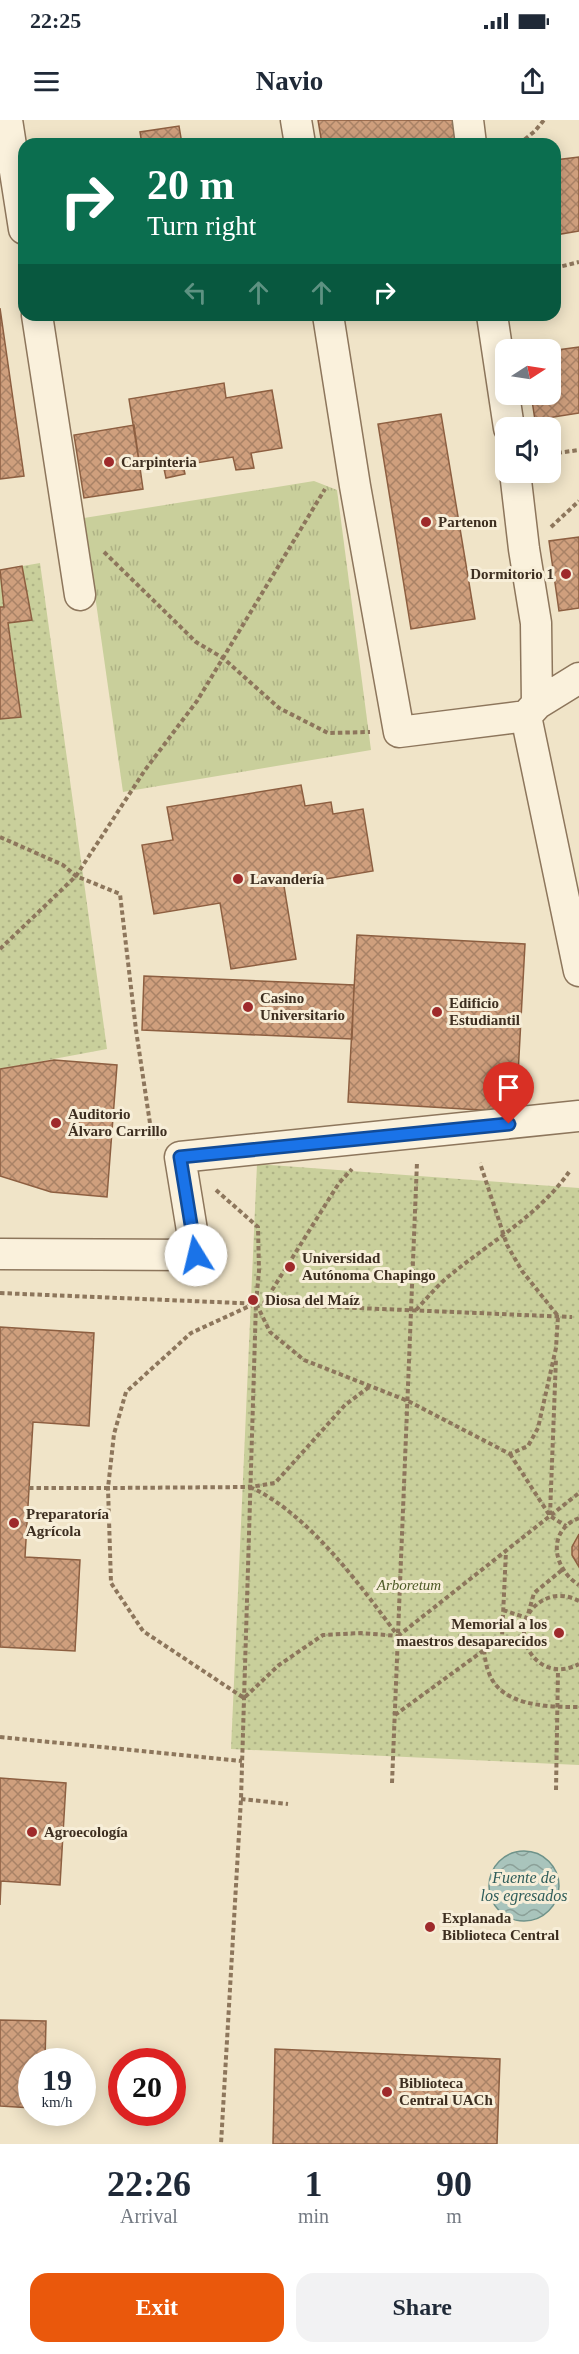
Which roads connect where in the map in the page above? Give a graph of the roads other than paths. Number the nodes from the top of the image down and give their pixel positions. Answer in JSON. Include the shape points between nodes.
{"nodes":[{"id":1,"x":7,"y":120,"type":"edge"},
{"id":2,"x":296,"y":120,"type":"edge"},
{"id":3,"x":468,"y":120,"type":"edge"},
{"id":4,"x":299,"y":138,"type":"edge"},
{"id":5,"x":470,"y":138,"type":"edge"},
{"id":6,"x":18,"y":191,"type":"edge"},
{"id":7,"x":39,"y":321,"type":"edge"},
{"id":8,"x":329,"y":321,"type":"edge"},
{"id":9,"x":493,"y":321,"type":"edge"},
{"id":10,"x":507,"y":417,"type":"edge"},
{"id":11,"x":516,"y":483,"type":"edge"},
{"id":12,"x":80,"y":595,"type":"dead end"},
{"id":13,"x":579,"y":678,"type":"edge"},
{"id":14,"x":532,"y":710,"type":"junction"},
{"id":15,"x":579,"y":971,"type":"edge"},
{"id":16,"x":579,"y":1116,"type":"edge"},
{"id":17,"x":0,"y":1254,"type":"edge"}],
"edges":[{"from":1,"to":6,"type":"street"},
{"from":2,"to":4,"type":"street"},
{"from":3,"to":5,"type":"street"},
{"from":7,"to":12,"type":"street"},
{"from":8,"to":14,"type":"street","via":[[399,732]]},
{"from":9,"to":10,"type":"street"},
{"from":11,"to":14,"type":"street","via":[[536,623]]},
{"from":13,"to":14,"type":"street"},
{"from":14,"to":15,"type":"street"},
{"from":16,"to":17,"type":"street","via":[[180,1157],[196,1255]]}]}
